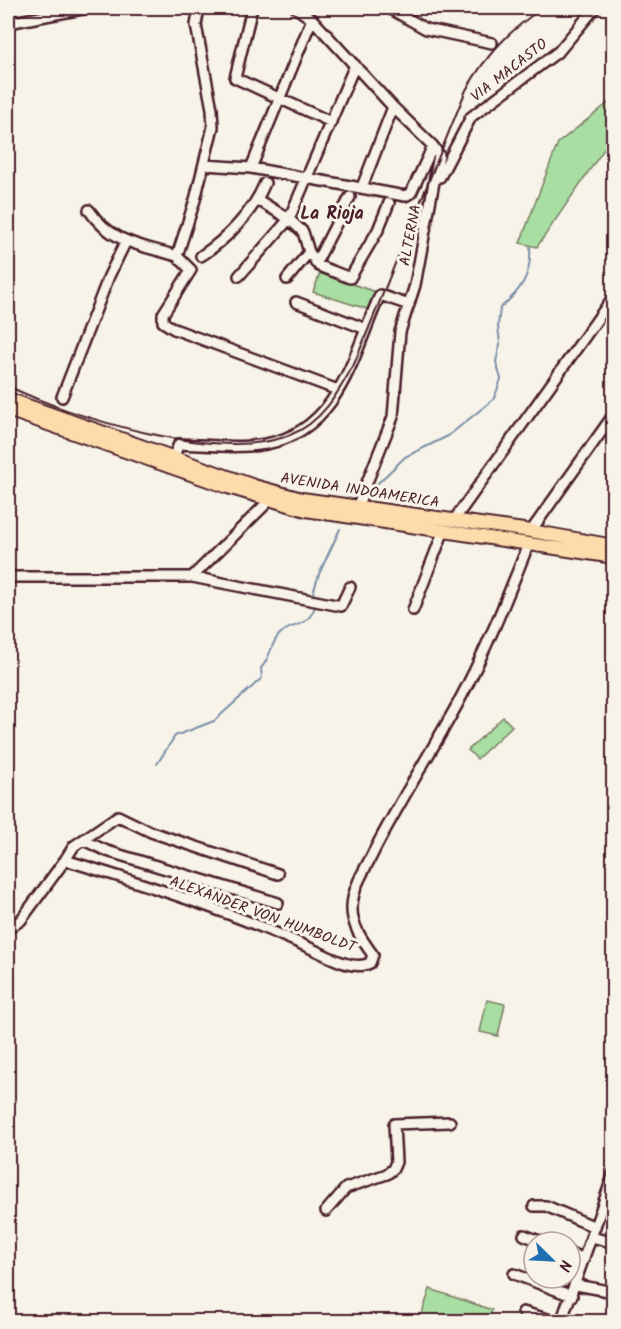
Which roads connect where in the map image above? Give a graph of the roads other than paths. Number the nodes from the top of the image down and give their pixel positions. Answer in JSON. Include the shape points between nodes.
{"nodes":[{"id":1,"x":88,"y":8,"type":"edge"},
{"id":2,"x":198,"y":8,"type":"edge"},
{"id":3,"x":252,"y":8,"type":"edge"},
{"id":4,"x":296,"y":8,"type":"edge"},
{"id":5,"x":390,"y":8,"type":"edge"},
{"id":6,"x":595,"y":8,"type":"edge"},
{"id":7,"x":69,"y":10,"type":"edge"},
{"id":8,"x":312,"y":19,"type":"junction"},
{"id":9,"x":8,"y":23,"type":"edge"},
{"id":10,"x":492,"y":43,"type":"dead end"},
{"id":11,"x":355,"y":65,"type":"junction"},
{"id":12,"x":280,"y":97,"type":"junction"},
{"id":13,"x":393,"y":107,"type":"junction"},
{"id":14,"x":332,"y":122,"type":"junction"},
{"id":15,"x":433,"y":146,"type":"junction"},
{"id":16,"x":204,"y":165,"type":"junction"},
{"id":17,"x":250,"y":168,"type":"junction"},
{"id":18,"x":309,"y":178,"type":"junction"},
{"id":19,"x":265,"y":183,"type":"dead end"},
{"id":20,"x":362,"y":187,"type":"junction"},
{"id":21,"x":433,"y":193,"type":"junction"},
{"id":22,"x":350,"y":197,"type":"dead end"},
{"id":23,"x":258,"y":200,"type":"junction"},
{"id":24,"x":389,"y":203,"type":"dead end"},
{"id":25,"x":89,"y":210,"type":"dead end"},
{"id":26,"x":289,"y":219,"type":"junction"},
{"id":27,"x":126,"y":241,"type":"junction"},
{"id":28,"x":309,"y":252,"type":"junction"},
{"id":29,"x":177,"y":256,"type":"junction"},
{"id":30,"x":201,"y":256,"type":"dead end"},
{"id":31,"x":316,"y":263,"type":"junction"},
{"id":32,"x":239,"y":276,"type":"dead end"},
{"id":33,"x":287,"y":279,"type":"dead end"},
{"id":34,"x":614,"y":296,"type":"edge"},
{"id":35,"x":296,"y":302,"type":"dead end"},
{"id":36,"x":409,"y":304,"type":"junction"},
{"id":37,"x":366,"y":329,"type":"junction"},
{"id":38,"x":338,"y":390,"type":"junction"},
{"id":39,"x":62,"y":397,"type":"dead end"},
{"id":40,"x":8,"y":399,"type":"edge"},
{"id":41,"x":8,"y":410,"type":"edge"},
{"id":42,"x":614,"y":414,"type":"edge"},
{"id":43,"x":174,"y":456,"type":"junction"},
{"id":44,"x":221,"y":479,"type":"junction"},
{"id":45,"x":273,"y":497,"type":"junction"},
{"id":46,"x":355,"y":511,"type":"junction"},
{"id":47,"x":454,"y":520,"type":"junction"},
{"id":48,"x":444,"y":530,"type":"junction"},
{"id":49,"x":530,"y":537,"type":"junction"},
{"id":50,"x":614,"y":546,"type":"edge"},
{"id":51,"x":614,"y":556,"type":"edge"},
{"id":52,"x":8,"y":577,"type":"edge"},
{"id":53,"x":192,"y":577,"type":"junction"},
{"id":54,"x":350,"y":587,"type":"dead end"},
{"id":55,"x":413,"y":610,"type":"dead end"},
{"id":56,"x":83,"y":840,"type":"junction"},
{"id":57,"x":65,"y":860,"type":"junction"},
{"id":58,"x":278,"y":874,"type":"dead end"},
{"id":59,"x":278,"y":903,"type":"dead end"},
{"id":60,"x":8,"y":929,"type":"edge"},
{"id":61,"x":450,"y":1122,"type":"dead end"},
{"id":62,"x":614,"y":1173,"type":"edge"},
{"id":63,"x":534,"y":1206,"type":"dead end"},
{"id":64,"x":326,"y":1211,"type":"dead end"},
{"id":65,"x":595,"y":1227,"type":"junction"},
{"id":66,"x":592,"y":1237,"type":"junction"},
{"id":67,"x":614,"y":1243,"type":"edge"},
{"id":68,"x":584,"y":1259,"type":"joint"},
{"id":69,"x":582,"y":1266,"type":"edge"},
{"id":70,"x":514,"y":1274,"type":"dead end"},
{"id":71,"x":582,"y":1286,"type":"edge"},
{"id":72,"x":574,"y":1290,"type":"edge"},
{"id":73,"x":614,"y":1292,"type":"edge"},
{"id":74,"x":572,"y":1296,"type":"junction"},
{"id":75,"x":523,"y":1312,"type":"dead end"},
{"id":76,"x":560,"y":1322,"type":"edge"}],
"edges":[{"from":1,"to":7,"type":"street"},
{"from":2,"to":16,"type":"street","via":[[196,25],[213,117]]},
{"from":3,"to":12,"type":"street","via":[[235,78]]},
{"from":4,"to":8,"type":"street"},
{"from":5,"to":10,"type":"street","via":[[426,29]]},
{"from":6,"to":21,"type":"street","name":"VIA MACASTO","via":[[559,51],[471,117]]},
{"from":7,"to":9,"type":"street"},
{"from":8,"to":11,"type":"street"},
{"from":8,"to":12,"type":"street"},
{"from":11,"to":13,"type":"street"},
{"from":11,"to":14,"type":"street"},
{"from":12,"to":14,"type":"street"},
{"from":12,"to":17,"type":"street"},
{"from":13,"to":15,"type":"street"},
{"from":13,"to":20,"type":"street"},
{"from":14,"to":18,"type":"street"},
{"from":15,"to":20,"type":"street","via":[[409,196]]},
{"from":15,"to":21,"type":"street","name":"ALTERNA","via":[[439,161]]},
{"from":16,"to":17,"type":"street"},
{"from":16,"to":29,"type":"street"},
{"from":17,"to":18,"type":"street"},
{"from":18,"to":20,"type":"street"},
{"from":18,"to":26,"type":"street"},
{"from":19,"to":23,"type":"street"},
{"from":21,"to":36,"type":"street","name":"ALTERNA"},
{"from":22,"to":31,"type":"street"},
{"from":23,"to":26,"type":"street"},
{"from":23,"to":30,"type":"street","via":[[221,242]]},
{"from":24,"to":31,"type":"street","via":[[354,276],[346,278]]},
{"from":25,"to":27,"type":"street","via":[[100,226]]},
{"from":26,"to":28,"type":"street","via":[[303,232]]},
{"from":26,"to":32,"type":"street"},
{"from":27,"to":29,"type":"street"},
{"from":27,"to":39,"type":"street"},
{"from":28,"to":31,"type":"street"},
{"from":28,"to":33,"type":"street"},
{"from":29,"to":38,"type":"street","via":[[191,270],[164,314],[165,324]]},
{"from":34,"to":47,"type":"street"},
{"from":35,"to":37,"type":"street"},
{"from":36,"to":37,"type":"street","via":[[381,294]]},
{"from":36,"to":46,"type":"street","name":"ALTERNA","via":[[398,342],[393,417]]},
{"from":37,"to":38,"type":"street"},
{"from":38,"to":43,"type":"street","via":[[322,416],[293,436],[255,445],[179,444]]},
{"from":40,"to":43,"type":"main road","name":"AVENIDA INDOAMERICA"},
{"from":41,"to":44,"type":"main road","name":"AVENIDA INDOAMERICA"},
{"from":42,"to":49,"type":"street"},
{"from":43,"to":44,"type":"main road","name":"AVENIDA INDOAMERICA"},
{"from":44,"to":45,"type":"main road","name":"AVENIDA INDOAMERICA"},
{"from":45,"to":46,"type":"main road","name":"AVENIDA INDOAMERICA","via":[[335,515]]},
{"from":45,"to":53,"type":"street"},
{"from":46,"to":47,"type":"main road","name":"AVENIDA INDOAMERICA"},
{"from":46,"to":48,"type":"main road","name":"AVENIDA INDOAMERICA"},
{"from":47,"to":49,"type":"main road","name":"AVENIDA INDOAMERICA"},
{"from":48,"to":49,"type":"main road","name":"AVENIDA INDOAMERICA"},
{"from":48,"to":55,"type":"street"},
{"from":49,"to":50,"type":"main road","name":"AVENIDA INDOAMERICA"},
{"from":49,"to":51,"type":"main road","name":"AVENIDA INDOAMERICA"},
{"from":49,"to":57,"type":"street","name":"ALEXANDER VON HUMBOLDT","via":[[494,630],[457,705],[399,802],[355,889],[353,922],[373,955],[370,963],[336,960],[272,930]]},
{"from":52,"to":53,"type":"street"},
{"from":53,"to":54,"type":"street","via":[[341,606]]},
{"from":56,"to":57,"type":"street"},
{"from":56,"to":58,"type":"street","via":[[118,816],[152,832]]},
{"from":56,"to":59,"type":"street","via":[[107,851]]},
{"from":57,"to":60,"type":"street","via":[[21,920]]},
{"from":61,"to":64,"type":"street","via":[[394,1124],[393,1169],[346,1188]]},
{"from":62,"to":65,"type":"street"},
{"from":63,"to":65,"type":"street","via":[[546,1206]]},
{"from":65,"to":66,"type":"street"},
{"from":66,"to":67,"type":"street"},
{"from":66,"to":68,"type":"street"},
{"from":68,"to":69,"type":"street"},
{"from":70,"to":74,"type":"street"},
{"from":71,"to":73,"type":"street"},
{"from":72,"to":74,"type":"street"},
{"from":74,"to":76,"type":"street"},
{"from":75,"to":76,"type":"street"}]}
